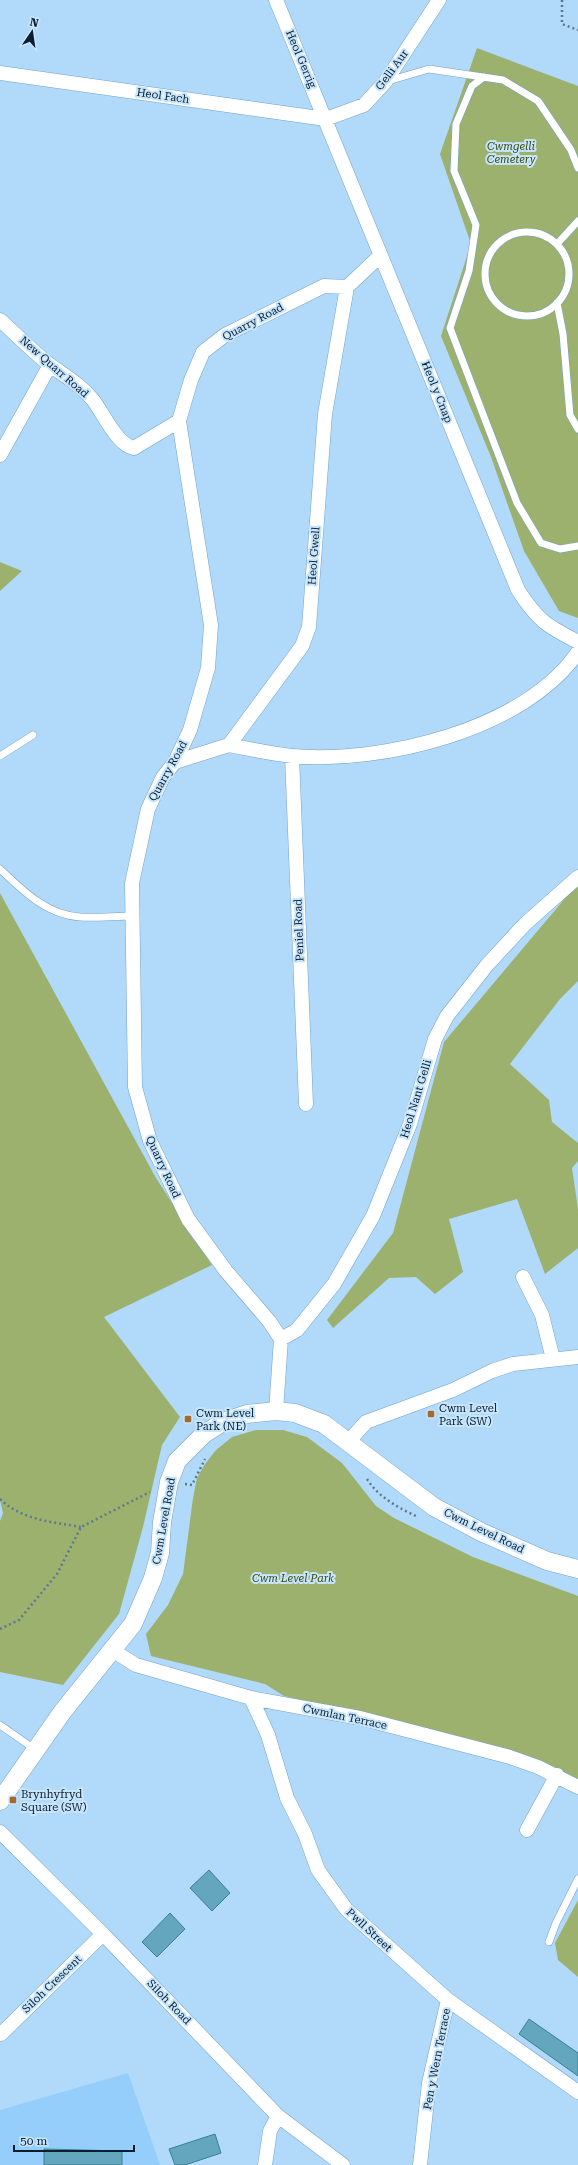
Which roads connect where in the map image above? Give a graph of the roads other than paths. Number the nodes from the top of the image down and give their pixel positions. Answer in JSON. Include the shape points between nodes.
{"nodes":[{"id":1,"x":276,"y":0,"type":"edge"},
{"id":2,"x":439,"y":0,"type":"edge"},
{"id":3,"x":0,"y":73,"type":"edge"},
{"id":4,"x":484,"y":77,"type":"junction"},
{"id":5,"x":386,"y":81,"type":"junction"},
{"id":6,"x":326,"y":119,"type":"junction"},
{"id":7,"x":578,"y":168,"type":"edge"},
{"id":8,"x":578,"y":220,"type":"edge"},
{"id":9,"x":557,"y":244,"type":"junction"},
{"id":10,"x":381,"y":255,"type":"junction"},
{"id":11,"x":347,"y":287,"type":"junction"},
{"id":12,"x":557,"y":303,"type":"junction"},
{"id":13,"x":0,"y":320,"type":"edge"},
{"id":14,"x":50,"y":365,"type":"junction"},
{"id":15,"x":179,"y":421,"type":"junction"},
{"id":16,"x":578,"y":429,"type":"edge"},
{"id":17,"x":0,"y":455,"type":"edge"},
{"id":18,"x":578,"y":546,"type":"edge"},
{"id":19,"x":578,"y":642,"type":"edge"},
{"id":20,"x":578,"y":652,"type":"edge"},
{"id":21,"x":33,"y":735,"type":"dead end"},
{"id":22,"x":229,"y":745,"type":"junction"},
{"id":23,"x":0,"y":756,"type":"edge"},
{"id":24,"x":292,"y":756,"type":"junction"},
{"id":25,"x":175,"y":762,"type":"junction"},
{"id":26,"x":0,"y":869,"type":"edge"},
{"id":27,"x":578,"y":877,"type":"edge"},
{"id":28,"x":132,"y":916,"type":"junction"},
{"id":29,"x":306,"y":1104,"type":"dead end"},
{"id":30,"x":523,"y":1277,"type":"dead end"},
{"id":31,"x":280,"y":1339,"type":"junction"},
{"id":32,"x":578,"y":1357,"type":"edge"},
{"id":33,"x":553,"y":1359,"type":"junction"},
{"id":34,"x":276,"y":1411,"type":"junction"},
{"id":35,"x":349,"y":1441,"type":"junction"},
{"id":36,"x":578,"y":1569,"type":"edge"},
{"id":37,"x":112,"y":1650,"type":"junction"},
{"id":38,"x":251,"y":1698,"type":"junction"},
{"id":39,"x":0,"y":1724,"type":"edge"},
{"id":40,"x":36,"y":1750,"type":"junction"},
{"id":41,"x":557,"y":1775,"type":"junction"},
{"id":42,"x":578,"y":1788,"type":"edge"},
{"id":43,"x":0,"y":1801,"type":"edge"},
{"id":44,"x":527,"y":1830,"type":"dead end"},
{"id":45,"x":0,"y":1832,"type":"edge"},
{"id":46,"x":578,"y":1879,"type":"edge"},
{"id":47,"x":103,"y":1934,"type":"junction"},
{"id":48,"x":549,"y":1942,"type":"dead end"},
{"id":49,"x":448,"y":2000,"type":"junction"},
{"id":50,"x":1,"y":2034,"type":"dead end"},
{"id":51,"x":578,"y":2092,"type":"edge"},
{"id":52,"x":278,"y":2116,"type":"junction"},
{"id":53,"x":265,"y":2165,"type":"edge"},
{"id":54,"x":343,"y":2165,"type":"edge"},
{"id":55,"x":420,"y":2165,"type":"edge"}],
"edges":[{"from":1,"to":6,"type":"street","name":"Heol Gerrig"},
{"from":2,"to":5,"type":"street","name":"Gelli Aur"},
{"from":3,"to":6,"type":"street","name":"Heol Fach"},
{"from":4,"to":5,"type":"lane","via":[[429,69]]},
{"from":4,"to":7,"type":"lane","via":[[503,80],[538,101],[571,150]]},
{"from":4,"to":18,"type":"lane","via":[[472,86],[456,124],[454,171],[476,225],[469,271],[450,328],[517,503],[541,543],[560,549]]},
{"from":5,"to":6,"type":"street","name":"Gelli Aur","via":[[364,105]]},
{"from":6,"to":10,"type":"street","name":"Heol y Cnap"},
{"from":8,"to":9,"type":"lane"},
{"from":9,"to":12,"type":"lane","via":[[568,267],[568,280]]},
{"from":9,"to":12,"type":"lane","via":[[545,236],[532,232],[504,238],[487,260],[485,274],[487,288],[494,300],[505,309],[518,314],[532,315],[545,311]]},
{"from":10,"to":11,"type":"street"},
{"from":10,"to":19,"type":"street","name":"Heol y Cnap","via":[[518,590],[530,609],[546,626]]},
{"from":11,"to":15,"type":"street","name":"Quarry Road","via":[[324,286],[225,335],[203,352],[191,380]]},
{"from":11,"to":22,"type":"street","name":"Heol Gwell","via":[[325,414],[309,626],[302,646]]},
{"from":12,"to":16,"type":"lane","via":[[563,334],[570,415]]},
{"from":13,"to":14,"type":"street","name":"New Quarr Road"},
{"from":14,"to":15,"type":"street","name":"New Quarr Road","via":[[73,381],[92,400],[128,447],[134,448]]},
{"from":14,"to":17,"type":"street"},
{"from":15,"to":25,"type":"street","name":"Quarry Road","via":[[211,625],[208,668],[190,730]]},
{"from":20,"to":24,"type":"street","via":[[569,666],[549,686],[510,711],[452,735],[400,750],[334,756]]},
{"from":21,"to":23,"type":"lane"},
{"from":22,"to":24,"type":"street"},
{"from":22,"to":25,"type":"street"},
{"from":24,"to":29,"type":"street","name":"Peniel Road"},
{"from":25,"to":28,"type":"street","name":"Quarry Road","via":[[163,777],[148,809],[132,883]]},
{"from":26,"to":28,"type":"lane","via":[[29,897],[56,912],[79,917]]},
{"from":27,"to":31,"type":"street","name":"Heol Nant Gelli","via":[[526,924],[487,965],[447,1016],[435,1039],[410,1124],[373,1216],[334,1284],[297,1330]]},
{"from":28,"to":31,"type":"street","name":"Quarry Road","via":[[135,1087],[150,1141],[188,1219],[226,1271],[269,1321]]},
{"from":30,"to":33,"type":"street","via":[[542,1315]]},
{"from":31,"to":34,"type":"street"},
{"from":32,"to":33,"type":"street"},
{"from":33,"to":35,"type":"street","via":[[513,1364],[492,1371],[453,1390],[366,1422]]},
{"from":34,"to":35,"type":"street","name":"Cwm Level Road","via":[[295,1413],[324,1424]]},
{"from":34,"to":37,"type":"street","name":"Cwm Level Road","via":[[247,1414],[223,1422],[204,1434],[177,1460],[169,1482],[160,1553],[153,1578],[133,1624]]},
{"from":35,"to":36,"type":"street","name":"Cwm Level Road","via":[[434,1507],[481,1532],[548,1561]]},
{"from":37,"to":38,"type":"street","name":"Cwmlan Terrace","via":[[136,1665]]},
{"from":37,"to":40,"type":"street","name":"Cwm Level Road","via":[[63,1711]]},
{"from":38,"to":41,"type":"street","name":"Cwmlan Terrace","via":[[360,1718],[510,1758]]},
{"from":38,"to":49,"type":"street","name":"Pwll Street","via":[[268,1735],[287,1798],[305,1834],[318,1870],[346,1909]]},
{"from":39,"to":40,"type":"lane"},
{"from":40,"to":43,"type":"street","name":"Cwm Level Road"},
{"from":41,"to":42,"type":"street","name":"Cwmlan Terrace"},
{"from":41,"to":44,"type":"street"},
{"from":45,"to":47,"type":"street","name":"Siloh Road"},
{"from":46,"to":48,"type":"lane"},
{"from":47,"to":50,"type":"street","name":"Siloh Crescent"},
{"from":47,"to":52,"type":"street","name":"Siloh Road"},
{"from":49,"to":51,"type":"street","name":"Pwll Street"},
{"from":49,"to":55,"type":"street","name":"Pen y Wern Terrace","via":[[430,2083]]},
{"from":52,"to":53,"type":"street","via":[[270,2130]]},
{"from":52,"to":54,"type":"street","name":"Siloh Road"}]}
